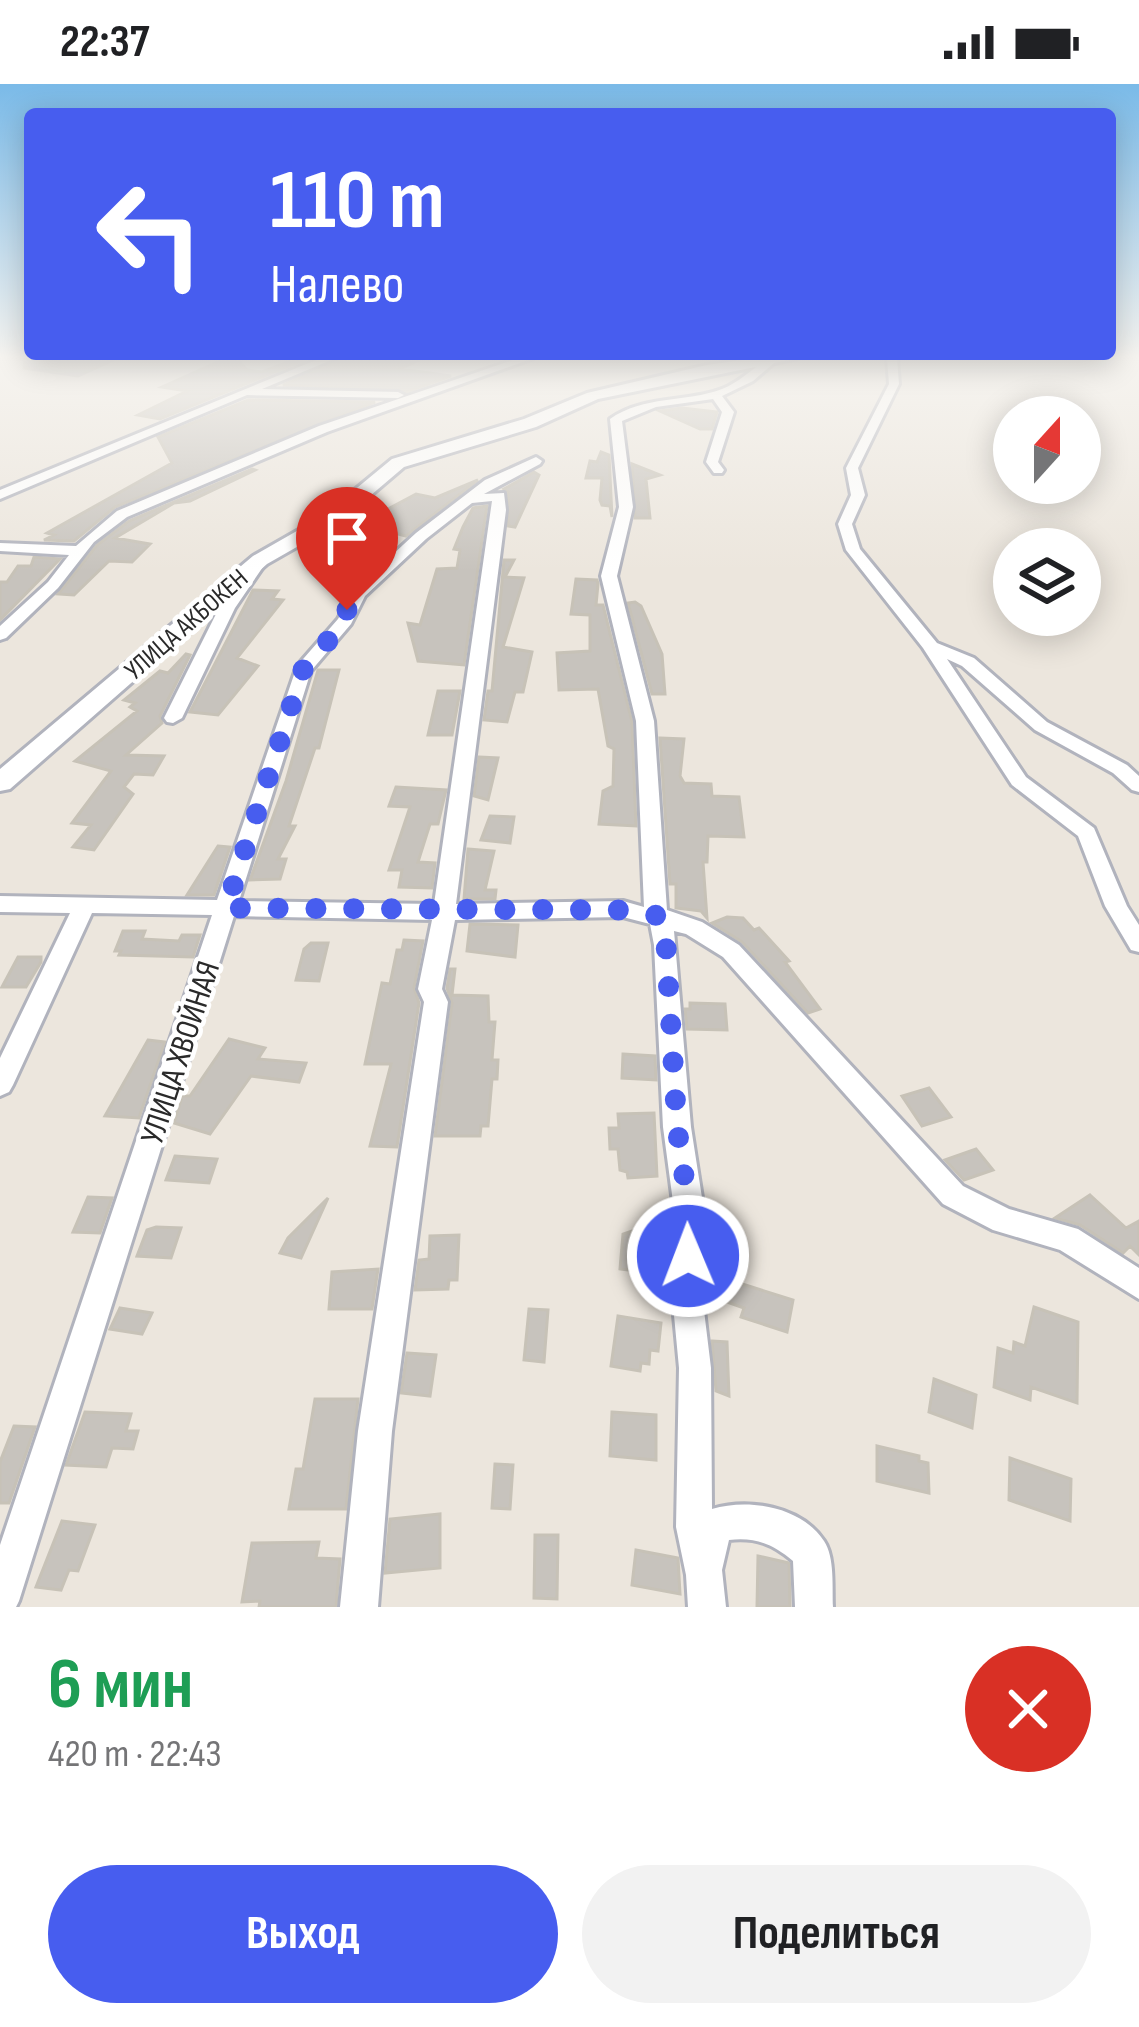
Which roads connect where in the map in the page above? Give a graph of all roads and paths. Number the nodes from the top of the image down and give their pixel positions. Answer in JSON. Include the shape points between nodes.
{"nodes":[{"id":1,"x":157,"y":429,"type":"edge"},
{"id":2,"x":329,"y":429,"type":"edge"},
{"id":3,"x":510,"y":429,"type":"edge"},
{"id":4,"x":617,"y":429,"type":"edge"},
{"id":5,"x":723,"y":429,"type":"edge"},
{"id":6,"x":871,"y":429,"type":"edge"},
{"id":7,"x":536,"y":461,"type":"dead end"},
{"id":8,"x":718,"y":470,"type":"dead end"},
{"id":9,"x":0,"y":495,"type":"edge"},
{"id":10,"x":465,"y":500,"type":"junction"},
{"id":11,"x":0,"y":547,"type":"edge"},
{"id":12,"x":79,"y":551,"type":"junction"},
{"id":13,"x":260,"y":560,"type":"junction"},
{"id":14,"x":0,"y":634,"type":"edge"},
{"id":15,"x":931,"y":647,"type":"junction"},
{"id":16,"x":173,"y":718,"type":"dead end"},
{"id":17,"x":0,"y":783,"type":"edge"},
{"id":18,"x":1139,"y":786,"type":"edge"},
{"id":19,"x":0,"y":904,"type":"edge"},
{"id":20,"x":85,"y":905,"type":"junction"},
{"id":21,"x":226,"y":908,"type":"junction"},
{"id":22,"x":444,"y":912,"type":"junction"},
{"id":23,"x":658,"y":916,"type":"junction"},
{"id":24,"x":1139,"y":944,"type":"edge"},
{"id":25,"x":0,"y":1085,"type":"edge"},
{"id":26,"x":1139,"y":1285,"type":"edge"},
{"id":27,"x":706,"y":1591,"type":"edge"},
{"id":28,"x":0,"y":1601,"type":"edge"},
{"id":29,"x":359,"y":1607,"type":"edge"},
{"id":30,"x":814,"y":1607,"type":"edge"}],
"edges":[{"from":1,"to":9,"type":"street"},
{"from":2,"to":12,"type":"street","via":[[133,509]]},
{"from":3,"to":13,"type":"street","name":"УЛИЦА АКБОКЕН","via":[[398,463],[330,520]]},
{"from":4,"to":23,"type":"street","via":[[625,518],[609,575],[645,721]]},
{"from":5,"to":8,"type":"street","via":[[712,462]]},
{"from":6,"to":15,"type":"street","via":[[852,468],[858,496],[845,524],[853,550]]},
{"from":7,"to":10,"type":"street","name":"УЛИЦА ХВОЙНАЯ"},
{"from":10,"to":21,"type":"street","name":"УЛИЦА ХВОЙНАЯ","via":[[358,594],[303,670]]},
{"from":10,"to":22,"type":"street","via":[[500,496]]},
{"from":11,"to":12,"type":"street"},
{"from":12,"to":14,"type":"street"},
{"from":13,"to":16,"type":"street"},
{"from":13,"to":17,"type":"street","name":"УЛИЦА АКБОКЕН"},
{"from":15,"to":18,"type":"street","via":[[968,662],[1041,726]]},
{"from":15,"to":24,"type":"street","via":[[1019,782],[1087,833]]},
{"from":19,"to":20,"type":"street"},
{"from":20,"to":21,"type":"street"},
{"from":20,"to":25,"type":"street"},
{"from":21,"to":22,"type":"street"},
{"from":21,"to":28,"type":"street","name":"УЛИЦА ХВОЙНАЯ"},
{"from":22,"to":23,"type":"street"},
{"from":22,"to":29,"type":"street"},
{"from":23,"to":26,"type":"street","via":[[730,951],[952,1196],[1068,1239]]},
{"from":23,"to":27,"type":"street","via":[[690,1217],[694,1527]]},
{"from":27,"to":30,"type":"street","via":[[713,1527],[755,1519],[790,1533],[811,1553]]}]}
